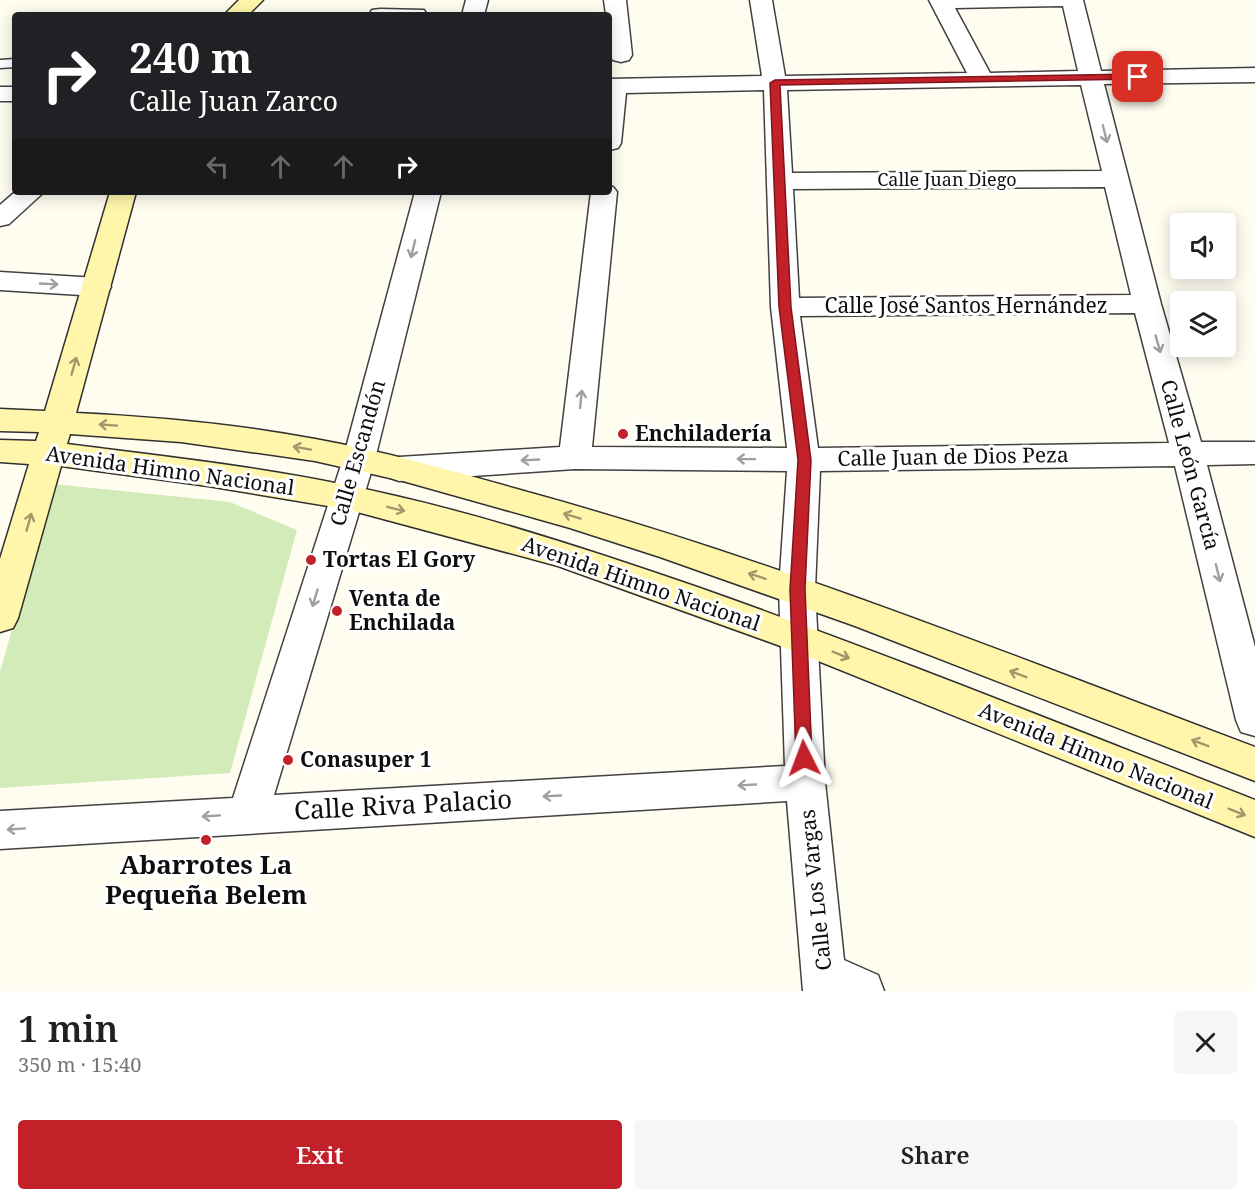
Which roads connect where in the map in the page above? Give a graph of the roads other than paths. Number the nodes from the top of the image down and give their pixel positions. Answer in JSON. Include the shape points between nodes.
{"nodes":[{"id":1,"x":252,"y":0,"type":"edge"},
{"id":2,"x":615,"y":0,"type":"edge"},
{"id":3,"x":761,"y":0,"type":"edge"},
{"id":4,"x":1064,"y":0,"type":"edge"},
{"id":5,"x":1072,"y":0,"type":"edge"},
{"id":6,"x":941,"y":1,"type":"edge"},
{"id":7,"x":238,"y":12,"type":"edge"},
{"id":8,"x":621,"y":55,"type":"dead end"},
{"id":9,"x":1255,"y":75,"type":"edge"},
{"id":10,"x":1091,"y":78,"type":"junction"},
{"id":11,"x":982,"y":79,"type":"junction"},
{"id":12,"x":775,"y":83,"type":"junction"},
{"id":13,"x":612,"y":86,"type":"edge"},
{"id":14,"x":1116,"y":179,"type":"junction"},
{"id":15,"x":778,"y":182,"type":"junction"},
{"id":16,"x":27,"y":195,"type":"edge"},
{"id":17,"x":122,"y":195,"type":"edge"},
{"id":18,"x":427,"y":195,"type":"edge"},
{"id":19,"x":604,"y":195,"type":"edge"},
{"id":20,"x":0,"y":218,"type":"edge"},
{"id":21,"x":0,"y":281,"type":"edge"},
{"id":22,"x":97,"y":287,"type":"junction"},
{"id":23,"x":1147,"y":304,"type":"junction"},
{"id":24,"x":785,"y":307,"type":"junction"},
{"id":25,"x":0,"y":420,"type":"edge"},
{"id":26,"x":53,"y":438,"type":"junction"},
{"id":27,"x":0,"y":451,"type":"edge"},
{"id":28,"x":1255,"y":453,"type":"edge"},
{"id":29,"x":1188,"y":454,"type":"junction"},
{"id":30,"x":575,"y":458,"type":"junction"},
{"id":31,"x":359,"y":459,"type":"junction"},
{"id":32,"x":804,"y":460,"type":"junction"},
{"id":33,"x":399,"y":469,"type":"junction"},
{"id":34,"x":346,"y":497,"type":"junction"},
{"id":35,"x":10,"y":554,"type":"edge"},
{"id":36,"x":797,"y":589,"type":"junction"},
{"id":37,"x":0,"y":618,"type":"edge"},
{"id":38,"x":798,"y":638,"type":"junction"},
{"id":39,"x":1255,"y":720,"type":"edge"},
{"id":40,"x":1255,"y":764,"type":"edge"},
{"id":41,"x":805,"y":782,"type":"junction"},
{"id":42,"x":248,"y":814,"type":"junction"},
{"id":43,"x":1255,"y":819,"type":"edge"},
{"id":44,"x":0,"y":830,"type":"edge"},
{"id":45,"x":837,"y":985,"type":"edge"}],
"edges":[{"from":1,"to":7,"type":"main road"},
{"from":2,"to":8,"type":"street"},
{"from":3,"to":12,"type":"street","name":"Calle Los Vargas"},
{"from":4,"to":6,"type":"street"},
{"from":5,"to":10,"type":"street","name":"Calle León García"},
{"from":6,"to":11,"type":"street"},
{"from":9,"to":10,"type":"street"},
{"from":10,"to":11,"type":"street"},
{"from":10,"to":14,"type":"street","name":"Calle León García","one_way":true},
{"from":11,"to":12,"type":"street"},
{"from":12,"to":13,"type":"street"},
{"from":12,"to":15,"type":"street","name":"Calle Los Vargas"},
{"from":14,"to":15,"type":"street","name":"Calle Juan Diego"},
{"from":14,"to":23,"type":"street","name":"Calle León García"},
{"from":15,"to":24,"type":"street","name":"Calle Los Vargas"},
{"from":16,"to":20,"type":"street"},
{"from":17,"to":22,"type":"main road"},
{"from":18,"to":31,"type":"street","name":"Calle Escandón","one_way":true},
{"from":30,"to":19,"type":"street","one_way":true},
{"from":21,"to":22,"type":"street","one_way":true},
{"from":26,"to":22,"type":"main road","one_way":true},
{"from":23,"to":24,"type":"street","name":"Calle José Santos Hernández"},
{"from":23,"to":29,"type":"street","name":"Calle León García","one_way":true},
{"from":24,"to":32,"type":"street","name":"Calle Los Vargas"},
{"from":25,"to":26,"type":"main road","name":"Avenida Himno Nacional"},
{"from":26,"to":27,"type":"main road","name":"Avenida Himno Nacional"},
{"from":31,"to":26,"type":"main road","name":"Avenida Himno Nacional","one_way":true,"via":[[209,435]]},
{"from":26,"to":34,"type":"main road","name":"Avenida Himno Nacional","via":[[208,474]]},
{"from":35,"to":26,"type":"main road","one_way":true},
{"from":28,"to":29,"type":"street","name":"Calle Juan de Dios Peza"},
{"from":29,"to":32,"type":"street","name":"Calle Juan de Dios Peza"},
{"from":29,"to":39,"type":"street","name":"Calle León García","one_way":true},
{"from":32,"to":30,"type":"street","name":"Calle Juan de Dios Peza","one_way":true},
{"from":30,"to":33,"type":"street","name":"Calle Juan de Dios Peza","one_way":true},
{"from":31,"to":33,"type":"main road","name":"Avenida Himno Nacional"},
{"from":31,"to":34,"type":"street","name":"Calle Escandón"},
{"from":32,"to":36,"type":"street","name":"Calle Los Vargas"},
{"from":36,"to":33,"type":"main road","name":"Avenida Himno Nacional","one_way":true,"via":[[567,514]]},
{"from":34,"to":38,"type":"main road","name":"Avenida Himno Nacional","one_way":true,"via":[[565,555]]},
{"from":34,"to":42,"type":"street","name":"Calle Escandón","one_way":true},
{"from":35,"to":37,"type":"main road"},
{"from":36,"to":38,"type":"street","name":"Calle Los Vargas"},
{"from":40,"to":36,"type":"main road","name":"Avenida Himno Nacional","one_way":true},
{"from":38,"to":41,"type":"street","name":"Calle Los Vargas"},
{"from":38,"to":43,"type":"main road","name":"Avenida Himno Nacional","one_way":true},
{"from":41,"to":42,"type":"street","name":"Calle Riva Palacio","one_way":true},
{"from":41,"to":45,"type":"street","name":"Calle Los Vargas"},
{"from":42,"to":44,"type":"street","name":"Calle Riva Palacio","one_way":true}]}
